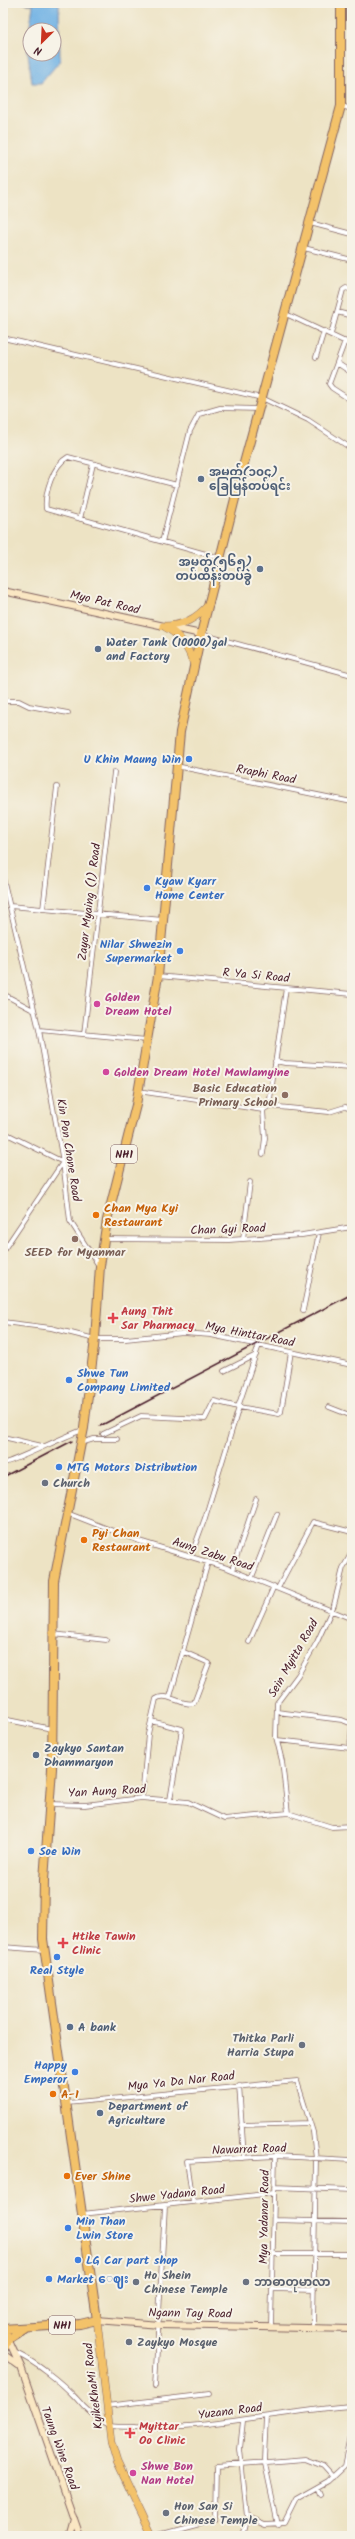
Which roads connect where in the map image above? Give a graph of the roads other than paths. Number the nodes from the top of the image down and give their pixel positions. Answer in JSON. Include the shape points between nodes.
{"nodes":[{"id":1,"x":342,"y":3,"type":"edge"},
{"id":2,"x":341,"y":106,"type":"junction"},
{"id":3,"x":352,"y":109,"type":"edge"},
{"id":4,"x":310,"y":223,"type":"junction"},
{"id":5,"x":352,"y":234,"type":"edge"},
{"id":6,"x":304,"y":248,"type":"junction"},
{"id":7,"x":352,"y":260,"type":"edge"},
{"id":8,"x":352,"y":290,"type":"edge"},
{"id":9,"x":337,"y":312,"type":"junction"},
{"id":10,"x":286,"y":314,"type":"junction"},
{"id":11,"x":352,"y":316,"type":"edge"},
{"id":12,"x":324,"y":331,"type":"junction"},
{"id":13,"x":331,"y":334,"type":"junction"},
{"id":14,"x":3,"y":338,"type":"edge"},
{"id":15,"x":345,"y":341,"type":"junction"},
{"id":16,"x":352,"y":345,"type":"edge"},
{"id":17,"x":316,"y":357,"type":"dead end"},
{"id":18,"x":337,"y":363,"type":"junction"},
{"id":19,"x":352,"y":373,"type":"edge"},
{"id":20,"x":262,"y":398,"type":"junction"},
{"id":21,"x":352,"y":401,"type":"edge"},
{"id":22,"x":259,"y":410,"type":"junction"},
{"id":23,"x":352,"y":449,"type":"edge"},
{"id":24,"x":93,"y":464,"type":"junction"},
{"id":25,"x":177,"y":485,"type":"junction"},
{"id":26,"x":80,"y":518,"type":"junction"},
{"id":27,"x":162,"y":542,"type":"junction"},
{"id":28,"x":220,"y":558,"type":"junction"},
{"id":29,"x":3,"y":591,"type":"edge"},
{"id":30,"x":209,"y":604,"type":"junction"},
{"id":31,"x":163,"y":626,"type":"junction"},
{"id":32,"x":201,"y":634,"type":"junction"},
{"id":33,"x":194,"y":666,"type":"junction"},
{"id":34,"x":352,"y":674,"type":"edge"},
{"id":35,"x":3,"y":701,"type":"edge"},
{"id":36,"x":68,"y":713,"type":"dead end"},
{"id":37,"x":176,"y":766,"type":"junction"},
{"id":38,"x":114,"y":772,"type":"dead end"},
{"id":39,"x":57,"y":787,"type":"dead end"},
{"id":40,"x":352,"y":802,"type":"edge"},
{"id":41,"x":3,"y":878,"type":"edge"},
{"id":42,"x":5,"y":896,"type":"edge"},
{"id":43,"x":10,"y":906,"type":"junction"},
{"id":44,"x":43,"y":909,"type":"junction"},
{"id":45,"x":97,"y":914,"type":"junction"},
{"id":46,"x":163,"y":920,"type":"junction"},
{"id":47,"x":158,"y":976,"type":"junction"},
{"id":48,"x":286,"y":988,"type":"junction"},
{"id":49,"x":3,"y":994,"type":"edge"},
{"id":50,"x":352,"y":994,"type":"edge"},
{"id":51,"x":33,"y":1010,"type":"junction"},
{"id":52,"x":39,"y":1030,"type":"junction"},
{"id":53,"x":84,"y":1034,"type":"junction"},
{"id":54,"x":147,"y":1040,"type":"junction"},
{"id":55,"x":275,"y":1061,"type":"junction"},
{"id":56,"x":352,"y":1067,"type":"edge"},
{"id":57,"x":138,"y":1092,"type":"junction"},
{"id":58,"x":269,"y":1106,"type":"junction"},
{"id":59,"x":352,"y":1108,"type":"edge"},
{"id":60,"x":262,"y":1110,"type":"junction"},
{"id":61,"x":3,"y":1132,"type":"edge"},
{"id":62,"x":263,"y":1154,"type":"dead end"},
{"id":63,"x":63,"y":1162,"type":"junction"},
{"id":64,"x":250,"y":1182,"type":"dead end"},
{"id":65,"x":352,"y":1227,"type":"edge"},
{"id":66,"x":319,"y":1233,"type":"junction"},
{"id":67,"x":104,"y":1239,"type":"junction"},
{"id":68,"x":243,"y":1239,"type":"junction"},
{"id":69,"x":3,"y":1251,"type":"edge"},
{"id":70,"x":100,"y":1266,"type":"junction"},
{"id":71,"x":304,"y":1310,"type":"dead end"},
{"id":72,"x":3,"y":1322,"type":"edge"},
{"id":73,"x":94,"y":1339,"type":"junction"},
{"id":74,"x":259,"y":1345,"type":"junction"},
{"id":75,"x":291,"y":1352,"type":"junction"},
{"id":76,"x":256,"y":1355,"type":"junction"},
{"id":77,"x":352,"y":1366,"type":"edge"},
{"id":78,"x":224,"y":1371,"type":"dead end"},
{"id":79,"x":239,"y":1407,"type":"junction"},
{"id":80,"x":329,"y":1407,"type":"dead end"},
{"id":81,"x":352,"y":1416,"type":"edge"},
{"id":82,"x":84,"y":1430,"type":"junction"},
{"id":83,"x":103,"y":1434,"type":"dead end"},
{"id":84,"x":3,"y":1437,"type":"edge"},
{"id":85,"x":117,"y":1439,"type":"dead end"},
{"id":86,"x":81,"y":1443,"type":"junction"},
{"id":87,"x":43,"y":1446,"type":"junction"},
{"id":88,"x":3,"y":1463,"type":"edge"},
{"id":89,"x":256,"y":1499,"type":"dead end"},
{"id":90,"x":67,"y":1513,"type":"junction"},
{"id":91,"x":277,"y":1514,"type":"dead end"},
{"id":92,"x":352,"y":1532,"type":"edge"},
{"id":93,"x":352,"y":1552,"type":"edge"},
{"id":94,"x":191,"y":1556,"type":"junction"},
{"id":95,"x":208,"y":1562,"type":"junction"},
{"id":96,"x":232,"y":1570,"type":"junction"},
{"id":97,"x":252,"y":1578,"type":"junction"},
{"id":98,"x":274,"y":1586,"type":"junction"},
{"id":99,"x":278,"y":1588,"type":"junction"},
{"id":100,"x":331,"y":1610,"type":"junction"},
{"id":101,"x":352,"y":1619,"type":"edge"},
{"id":102,"x":53,"y":1634,"type":"junction"},
{"id":103,"x":106,"y":1640,"type":"dead end"},
{"id":104,"x":249,"y":1642,"type":"dead end"},
{"id":105,"x":184,"y":1652,"type":"junction"},
{"id":106,"x":170,"y":1697,"type":"junction"},
{"id":107,"x":277,"y":1712,"type":"junction"},
{"id":108,"x":3,"y":1719,"type":"edge"},
{"id":109,"x":152,"y":1721,"type":"junction"},
{"id":110,"x":52,"y":1729,"type":"junction"},
{"id":111,"x":277,"y":1740,"type":"junction"},
{"id":112,"x":142,"y":1798,"type":"junction"},
{"id":113,"x":170,"y":1800,"type":"junction"},
{"id":114,"x":48,"y":1804,"type":"junction"},
{"id":115,"x":288,"y":1813,"type":"junction"},
{"id":116,"x":352,"y":1826,"type":"edge"},
{"id":117,"x":3,"y":1946,"type":"edge"},
{"id":118,"x":44,"y":1950,"type":"junction"},
{"id":119,"x":239,"y":2085,"type":"junction"},
{"id":120,"x":67,"y":2102,"type":"junction"},
{"id":121,"x":310,"y":2123,"type":"junction"},
{"id":122,"x":241,"y":2125,"type":"junction"},
{"id":123,"x":275,"y":2156,"type":"junction"},
{"id":124,"x":244,"y":2158,"type":"junction"},
{"id":125,"x":316,"y":2158,"type":"junction"},
{"id":126,"x":352,"y":2160,"type":"edge"},
{"id":127,"x":274,"y":2187,"type":"junction"},
{"id":128,"x":316,"y":2188,"type":"junction"},
{"id":129,"x":352,"y":2190,"type":"edge"},
{"id":130,"x":274,"y":2193,"type":"junction"},
{"id":131,"x":193,"y":2202,"type":"junction"},
{"id":132,"x":165,"y":2206,"type":"junction"},
{"id":133,"x":82,"y":2214,"type":"junction"},
{"id":134,"x":274,"y":2220,"type":"junction"},
{"id":135,"x":316,"y":2221,"type":"junction"},
{"id":136,"x":352,"y":2222,"type":"edge"},
{"id":137,"x":273,"y":2254,"type":"junction"},
{"id":138,"x":314,"y":2254,"type":"junction"},
{"id":139,"x":352,"y":2254,"type":"edge"},
{"id":140,"x":272,"y":2289,"type":"junction"},
{"id":141,"x":314,"y":2290,"type":"junction"},
{"id":142,"x":97,"y":2320,"type":"junction"},
{"id":143,"x":160,"y":2325,"type":"junction"},
{"id":144,"x":271,"y":2326,"type":"junction"},
{"id":145,"x":27,"y":2327,"type":"junction"},
{"id":146,"x":313,"y":2327,"type":"junction"},
{"id":147,"x":3,"y":2329,"type":"edge"},
{"id":148,"x":352,"y":2329,"type":"edge"},
{"id":149,"x":9,"y":2340,"type":"junction"},
{"id":150,"x":3,"y":2349,"type":"edge"},
{"id":151,"x":16,"y":2353,"type":"junction"},
{"id":152,"x":3,"y":2354,"type":"edge"},
{"id":153,"x":21,"y":2367,"type":"junction"},
{"id":154,"x":156,"y":2386,"type":"dead end"},
{"id":155,"x":209,"y":2394,"type":"dead end"},
{"id":156,"x":106,"y":2406,"type":"junction"},
{"id":157,"x":352,"y":2406,"type":"edge"},
{"id":158,"x":266,"y":2417,"type":"junction"},
{"id":159,"x":243,"y":2421,"type":"junction"},
{"id":160,"x":109,"y":2425,"type":"junction"},
{"id":161,"x":352,"y":2427,"type":"edge"},
{"id":162,"x":350,"y":2450,"type":"edge"},
{"id":163,"x":264,"y":2463,"type":"junction"},
{"id":164,"x":241,"y":2465,"type":"junction"},
{"id":165,"x":333,"y":2477,"type":"junction"},
{"id":166,"x":317,"y":2487,"type":"junction"},
{"id":167,"x":320,"y":2494,"type":"dead end"},
{"id":168,"x":246,"y":2517,"type":"junction"},
{"id":169,"x":74,"y":2518,"type":"junction"},
{"id":170,"x":278,"y":2525,"type":"junction"},
{"id":171,"x":69,"y":2536,"type":"edge"},
{"id":172,"x":80,"y":2536,"type":"edge"},
{"id":173,"x":151,"y":2536,"type":"edge"},
{"id":174,"x":242,"y":2536,"type":"edge"}],
"edges":[{"from":1,"to":2,"type":"highway","number":"NH1"},
{"from":2,"to":3,"type":"street"},
{"from":2,"to":4,"type":"highway","number":"NH1"},
{"from":4,"to":5,"type":"street"},
{"from":4,"to":6,"type":"highway","number":"NH1"},
{"from":6,"to":7,"type":"street"},
{"from":6,"to":10,"type":"highway","number":"NH1"},
{"from":8,"to":9,"type":"street","via":[[343,290]]},
{"from":9,"to":11,"type":"street"},
{"from":9,"to":13,"type":"street"},
{"from":10,"to":12,"type":"street"},
{"from":10,"to":20,"type":"highway","number":"NH1"},
{"from":12,"to":13,"type":"street"},
{"from":12,"to":17,"type":"street"},
{"from":13,"to":15,"type":"street"},
{"from":14,"to":20,"type":"street"},
{"from":15,"to":16,"type":"street"},
{"from":15,"to":18,"type":"street"},
{"from":18,"to":19,"type":"street"},
{"from":18,"to":21,"type":"street","via":[[329,386]]},
{"from":20,"to":22,"type":"highway","number":"NH1"},
{"from":20,"to":23,"type":"street","via":[[308,420]]},
{"from":22,"to":25,"type":"street","via":[[220,408],[199,414],[190,431]]},
{"from":22,"to":28,"type":"highway","number":"NH1"},
{"from":24,"to":25,"type":"street"},
{"from":24,"to":26,"type":"street"},
{"from":24,"to":26,"type":"street","via":[[68,458],[61,461],[45,502],[46,509]]},
{"from":25,"to":27,"type":"street"},
{"from":26,"to":27,"type":"street"},
{"from":27,"to":28,"type":"street"},
{"from":28,"to":30,"type":"highway","number":"NH1"},
{"from":29,"to":31,"type":"main road","name":"Myo Pat Road"},
{"from":30,"to":31,"type":"main road","via":[[199,615],[181,625]]},
{"from":30,"to":32,"type":"highway","number":"NH1"},
{"from":31,"to":32,"type":"main road","name":"Myo Pat Road"},
{"from":31,"to":33,"type":"main road","via":[[178,635],[188,650]]},
{"from":32,"to":33,"type":"highway","number":"NH1"},
{"from":32,"to":34,"type":"street"},
{"from":33,"to":37,"type":"highway","number":"NH1","via":[[180,732]]},
{"from":35,"to":36,"type":"street","via":[[19,701],[29,706]]},
{"from":37,"to":40,"type":"street","name":"Rraphi Road"},
{"from":37,"to":46,"type":"highway","number":"NH1"},
{"from":38,"to":45,"type":"street","name":"Zayar Myaing (1) Road"},
{"from":39,"to":44,"type":"street"},
{"from":41,"to":42,"type":"street","name":"Kin Pon Chone Road"},
{"from":42,"to":43,"type":"street","name":"Kin Pon Chone Road"},
{"from":43,"to":44,"type":"street"},
{"from":43,"to":51,"type":"street","name":"Kin Pon Chone Road"},
{"from":44,"to":45,"type":"street"},
{"from":45,"to":46,"type":"street"},
{"from":45,"to":53,"type":"street","name":"Zayar Myaing (1) Road"},
{"from":46,"to":47,"type":"highway","number":"NH1"},
{"from":47,"to":48,"type":"street","name":"R Ya Si Road"},
{"from":47,"to":54,"type":"highway","number":"NH1"},
{"from":48,"to":50,"type":"street","name":"R Ya Si Road"},
{"from":48,"to":55,"type":"street"},
{"from":49,"to":51,"type":"street"},
{"from":51,"to":52,"type":"street","name":"Kin Pon Chone Road"},
{"from":52,"to":53,"type":"street"},
{"from":52,"to":63,"type":"street","name":"Kin Pon Chone Road"},
{"from":53,"to":54,"type":"street"},
{"from":54,"to":57,"type":"highway","number":"NH1"},
{"from":55,"to":56,"type":"street"},
{"from":55,"to":58,"type":"street"},
{"from":57,"to":60,"type":"street"},
{"from":57,"to":67,"type":"highway","number":"NH1"},
{"from":58,"to":59,"type":"street","via":[[329,1112],[345,1107]]},
{"from":58,"to":60,"type":"street"},
{"from":60,"to":62,"type":"street","via":[[265,1138]]},
{"from":61,"to":63,"type":"street"},
{"from":63,"to":69,"type":"street"},
{"from":63,"to":70,"type":"street","name":"Kin Pon Chone Road","via":[[70,1221]]},
{"from":64,"to":68,"type":"street"},
{"from":65,"to":66,"type":"street","name":"Chan Gyi Road"},
{"from":66,"to":68,"type":"street","name":"Chan Gyi Road"},
{"from":66,"to":71,"type":"street"},
{"from":67,"to":68,"type":"street","name":"Chan Gyi Road"},
{"from":67,"to":70,"type":"highway","number":"NH1"},
{"from":70,"to":73,"type":"highway","number":"NH1"},
{"from":72,"to":73,"type":"street","name":"Mya Hinttar Road","via":[[52,1328]]},
{"from":73,"to":74,"type":"street","name":"Mya Hinttar Road","via":[[126,1339],[183,1333],[211,1335]]},
{"from":73,"to":82,"type":"highway","number":"NH1"},
{"from":74,"to":75,"type":"street","name":"Mya Hinttar Road"},
{"from":74,"to":76,"type":"street"},
{"from":75,"to":77,"type":"street","name":"Mya Hinttar Road"},
{"from":75,"to":79,"type":"street","via":[[281,1412],[279,1414]]},
{"from":76,"to":78,"type":"street"},
{"from":76,"to":79,"type":"street"},
{"from":79,"to":83,"type":"street","via":[[214,1401],[205,1419],[141,1416]]},
{"from":79,"to":94,"type":"street"},
{"from":80,"to":81,"type":"street"},
{"from":82,"to":86,"type":"highway","number":"NH1"},
{"from":82,"to":87,"type":"street"},
{"from":84,"to":87,"type":"street"},
{"from":85,"to":86,"type":"street","via":[[94,1439]]},
{"from":86,"to":90,"type":"highway","number":"NH1"},
{"from":87,"to":88,"type":"street","via":[[11,1463]]},
{"from":89,"to":96,"type":"street"},
{"from":90,"to":94,"type":"street","name":"Aung Zabu Road","via":[[139,1541]]},
{"from":90,"to":102,"type":"highway","number":"NH1","via":[[55,1567]]},
{"from":91,"to":97,"type":"street"},
{"from":92,"to":99,"type":"street","via":[[312,1523]]},
{"from":93,"to":100,"type":"street","name":"Sein Myitta Road","via":[[345,1562]]},
{"from":94,"to":95,"type":"street","name":"Aung Zabu Road"},
{"from":95,"to":96,"type":"street","name":"Aung Zabu Road"},
{"from":95,"to":105,"type":"street"},
{"from":96,"to":97,"type":"street","name":"Aung Zabu Road"},
{"from":97,"to":98,"type":"street","name":"Aung Zabu Road"},
{"from":98,"to":99,"type":"street","name":"Aung Zabu Road"},
{"from":98,"to":104,"type":"street"},
{"from":99,"to":100,"type":"street","name":"Aung Zabu Road"},
{"from":100,"to":101,"type":"street","name":"Aung Zabu Road"},
{"from":100,"to":107,"type":"street","name":"Sein Myitta Road","via":[[298,1675],[277,1703]]},
{"from":102,"to":103,"type":"street"},
{"from":102,"to":110,"type":"highway","number":"NH1"},
{"from":105,"to":106,"type":"street"},
{"from":105,"to":106,"type":"street","via":[[209,1663],[194,1703]]},
{"from":106,"to":109,"type":"street","via":[[157,1698]]},
{"from":107,"to":111,"type":"street","name":"Sein Myitta Road"},
{"from":107,"to":111,"type":"street","via":[[342,1720],[352,1724],[350,1748]]},
{"from":108,"to":110,"type":"street"},
{"from":109,"to":112,"type":"street"},
{"from":109,"to":113,"type":"street","via":[[182,1729]]},
{"from":110,"to":114,"type":"highway","number":"NH1"},
{"from":111,"to":115,"type":"street","name":"Sein Myitta Road"},
{"from":112,"to":113,"type":"street","name":"Yan Aung Road"},
{"from":112,"to":114,"type":"street","name":"Yan Aung Road","via":[[85,1805]]},
{"from":113,"to":115,"type":"street","name":"Yan Aung Road","via":[[188,1802],[224,1819]]},
{"from":114,"to":118,"type":"highway","number":"NH1","via":[[42,1921]]},
{"from":115,"to":116,"type":"street","name":"Yan Aung Road","via":[[332,1827]]},
{"from":117,"to":118,"type":"street"},
{"from":118,"to":120,"type":"highway","number":"NH1"},
{"from":119,"to":120,"type":"street","name":"Mya Ya Da Nar Road"},
{"from":119,"to":121,"type":"street","name":"Mya Ya Da Nar Road","via":[[297,2081]]},
{"from":119,"to":122,"type":"street"},
{"from":120,"to":133,"type":"highway","number":"NH1"},
{"from":121,"to":122,"type":"street"},
{"from":121,"to":125,"type":"street"},
{"from":122,"to":124,"type":"street"},
{"from":123,"to":124,"type":"street","name":"Nawarrat Road"},
{"from":123,"to":125,"type":"street","name":"Nawarrat Road"},
{"from":123,"to":127,"type":"street","name":"Mya Yadanar Road"},
{"from":124,"to":131,"type":"street","name":"Nawarrat Road","via":[[187,2161]]},
{"from":125,"to":126,"type":"street","name":"Nawarrat Road"},
{"from":125,"to":128,"type":"street"},
{"from":127,"to":128,"type":"street"},
{"from":127,"to":130,"type":"street","name":"Mya Yadanar Road"},
{"from":128,"to":129,"type":"street"},
{"from":128,"to":135,"type":"street"},
{"from":130,"to":131,"type":"street","name":"Shwe Yadana Road"},
{"from":130,"to":134,"type":"street","name":"Mya Yadanar Road"},
{"from":131,"to":132,"type":"street","name":"Shwe Yadana Road"},
{"from":132,"to":133,"type":"street","name":"Shwe Yadana Road"},
{"from":132,"to":143,"type":"street","via":[[158,2313]]},
{"from":133,"to":142,"type":"highway","number":"NH1"},
{"from":134,"to":135,"type":"street"},
{"from":134,"to":137,"type":"street","name":"Mya Yadanar Road"},
{"from":135,"to":136,"type":"street"},
{"from":135,"to":138,"type":"street"},
{"from":137,"to":138,"type":"street"},
{"from":137,"to":140,"type":"street","name":"Mya Yadanar Road"},
{"from":138,"to":139,"type":"street"},
{"from":138,"to":141,"type":"street"},
{"from":140,"to":141,"type":"street"},
{"from":140,"to":144,"type":"street","name":"Mya Yadanar Road"},
{"from":141,"to":146,"type":"street"},
{"from":142,"to":143,"type":"main road","name":"Ngann Tay Road"},
{"from":142,"to":145,"type":"highway","name":"Ngann Tay Road","number":"NH1","via":[[80,2324]]},
{"from":142,"to":156,"type":"main road","name":"KyikeKhaMi Road"},
{"from":143,"to":144,"type":"main road","name":"Ngann Tay Road"},
{"from":143,"to":154,"type":"street"},
{"from":144,"to":146,"type":"main road","name":"Ngann Tay Road"},
{"from":145,"to":147,"type":"highway","name":"Ngann Tay Road","number":"NH1"},
{"from":145,"to":149,"type":"highway"},
{"from":146,"to":148,"type":"main road","name":"Ngann Tay Road"},
{"from":147,"to":149,"type":"highway","number":"NH1"},
{"from":149,"to":150,"type":"highway"},
{"from":149,"to":151,"type":"main road","name":"Taung Wine Road"},
{"from":151,"to":153,"type":"main road","name":"Taung Wine Road"},
{"from":151,"to":160,"type":"street","via":[[30,2359],[76,2398],[84,2409]]},
{"from":152,"to":153,"type":"main road"},
{"from":153,"to":169,"type":"main road","name":"Taung Wine Road"},
{"from":155,"to":156,"type":"street"},
{"from":156,"to":160,"type":"main road","name":"KyikeKhaMi Road"},
{"from":157,"to":158,"type":"street","name":"Yuzana Road","via":[[310,2409]]},
{"from":158,"to":159,"type":"street","name":"Yuzana Road"},
{"from":158,"to":163,"type":"street"},
{"from":159,"to":160,"type":"street","name":"Yuzana Road","via":[[161,2428]]},
{"from":159,"to":164,"type":"street"},
{"from":160,"to":173,"type":"main road","name":"KyikeKhaMi Road","via":[[118,2462]]},
{"from":161,"to":162,"type":"street"},
{"from":162,"to":165,"type":"street","via":[[344,2466]]},
{"from":163,"to":164,"type":"street"},
{"from":163,"to":165,"type":"street","via":[[305,2459],[323,2466]]},
{"from":163,"to":170,"type":"street"},
{"from":164,"to":168,"type":"street"},
{"from":164,"to":173,"type":"street","via":[[215,2466],[213,2521]]},
{"from":165,"to":166,"type":"street"},
{"from":166,"to":167,"type":"street"},
{"from":166,"to":170,"type":"street","via":[[296,2499],[286,2522]]},
{"from":168,"to":170,"type":"street","via":[[264,2524]]},
{"from":168,"to":174,"type":"street"},
{"from":169,"to":171,"type":"main road"},
{"from":169,"to":172,"type":"main road","name":"Taung Wine Road"}]}
